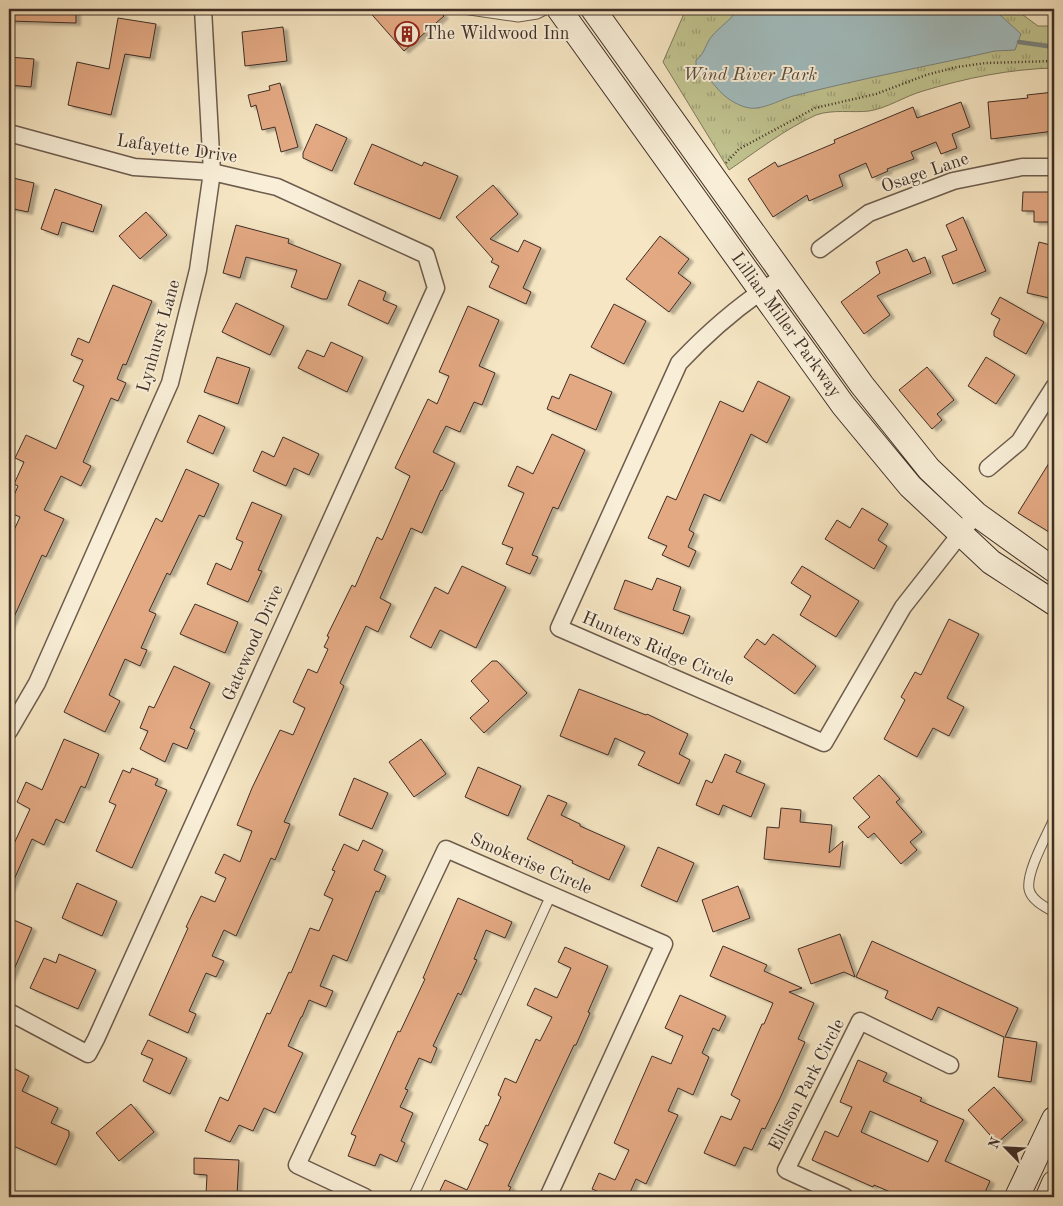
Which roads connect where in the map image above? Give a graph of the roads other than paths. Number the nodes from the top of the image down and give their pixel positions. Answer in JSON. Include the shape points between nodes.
{"nodes":[{"id":1,"x":203,"y":9,"type":"edge"},
{"id":2,"x":463,"y":9,"type":"edge"},
{"id":3,"x":547,"y":9,"type":"edge"},
{"id":4,"x":559,"y":9,"type":"edge"},
{"id":5,"x":593,"y":9,"type":"edge"},
{"id":6,"x":9,"y":133,"type":"edge"},
{"id":7,"x":1054,"y":167,"type":"edge"},
{"id":8,"x":212,"y":172,"type":"junction"},
{"id":9,"x":336,"y":214,"type":"joint"},
{"id":10,"x":820,"y":249,"type":"dead end"},
{"id":11,"x":783,"y":277,"type":"junction"},
{"id":12,"x":761,"y":290,"type":"junction"},
{"id":13,"x":1054,"y":387,"type":"edge"},
{"id":14,"x":988,"y":468,"type":"dead end"},
{"id":15,"x":976,"y":514,"type":"junction"},
{"id":16,"x":960,"y":533,"type":"junction"},
{"id":17,"x":1054,"y":570,"type":"edge"},
{"id":18,"x":1054,"y":603,"type":"edge"},
{"id":19,"x":9,"y":731,"type":"edge"},
{"id":20,"x":1054,"y":819,"type":"edge"},
{"id":21,"x":551,"y":895,"type":"junction"},
{"id":22,"x":1054,"y":912,"type":"edge"},
{"id":23,"x":9,"y":1012,"type":"edge"},
{"id":24,"x":950,"y":1065,"type":"dead end"},
{"id":25,"x":1052,"y":1130,"type":"edge"},
{"id":26,"x":1054,"y":1183,"type":"edge"},
{"id":27,"x":365,"y":1197,"type":"edge"},
{"id":28,"x":413,"y":1197,"type":"edge"},
{"id":29,"x":548,"y":1197,"type":"edge"},
{"id":30,"x":845,"y":1197,"type":"edge"},
{"id":31,"x":1017,"y":1197,"type":"edge"},
{"id":32,"x":1048,"y":1197,"type":"edge"}],
"edges":[{"from":1,"to":8,"type":"street","name":"Lynhurst Lane"},
{"from":2,"to":3,"type":"lane","via":[[518,17]]},
{"from":4,"to":12,"type":"main road","name":"Lillian Miller Parkway"},
{"from":5,"to":11,"type":"main road","name":"Lillian Miller Parkway"},
{"from":6,"to":8,"type":"street","name":"Lafayette Drive","via":[[134,167]]},
{"from":7,"to":10,"type":"street","name":"Osage Lane","via":[[1022,167],[953,181],[869,213]]},
{"from":8,"to":9,"type":"street","name":"Lafayette Drive","via":[[277,187]]},
{"from":8,"to":19,"type":"street","name":"Lynhurst Lane","via":[[198,270],[170,383],[36,683]]},
{"from":9,"to":23,"type":"street","name":"Gatewood Drive","via":[[426,255],[436,288],[88,1054]]},
{"from":11,"to":12,"type":"street","name":"Hunters Ridge Circle"},
{"from":11,"to":15,"type":"main road","name":"Lillian Miller Parkway","via":[[929,469]]},
{"from":12,"to":16,"type":"main road","name":"Lillian Miller Parkway","via":[[843,404],[910,486]]},
{"from":12,"to":16,"type":"street","name":"Hunters Ridge Circle","via":[[706,335],[679,363],[559,628],[824,743],[902,607]]},
{"from":13,"to":14,"type":"street","via":[[1019,442]]},
{"from":15,"to":16,"type":"street","name":"Hunters Ridge Circle"},
{"from":15,"to":17,"type":"main road","name":"Lillian Miller Parkway"},
{"from":16,"to":18,"type":"main road","name":"Lillian Miller Parkway","via":[[991,562]]},
{"from":20,"to":22,"type":"lane","via":[[1030,874],[1029,890],[1039,903]]},
{"from":21,"to":27,"type":"street","name":"Smokerise Circle","via":[[446,849],[297,1165]]},
{"from":21,"to":28,"type":"lane"},
{"from":21,"to":29,"type":"street","name":"Smokerise Circle","via":[[664,944]]},
{"from":24,"to":30,"type":"street","name":"Ellison Park Circle","via":[[860,1021],[786,1170]]},
{"from":25,"to":31,"type":"main road"},
{"from":26,"to":32,"type":"main road"}]}
